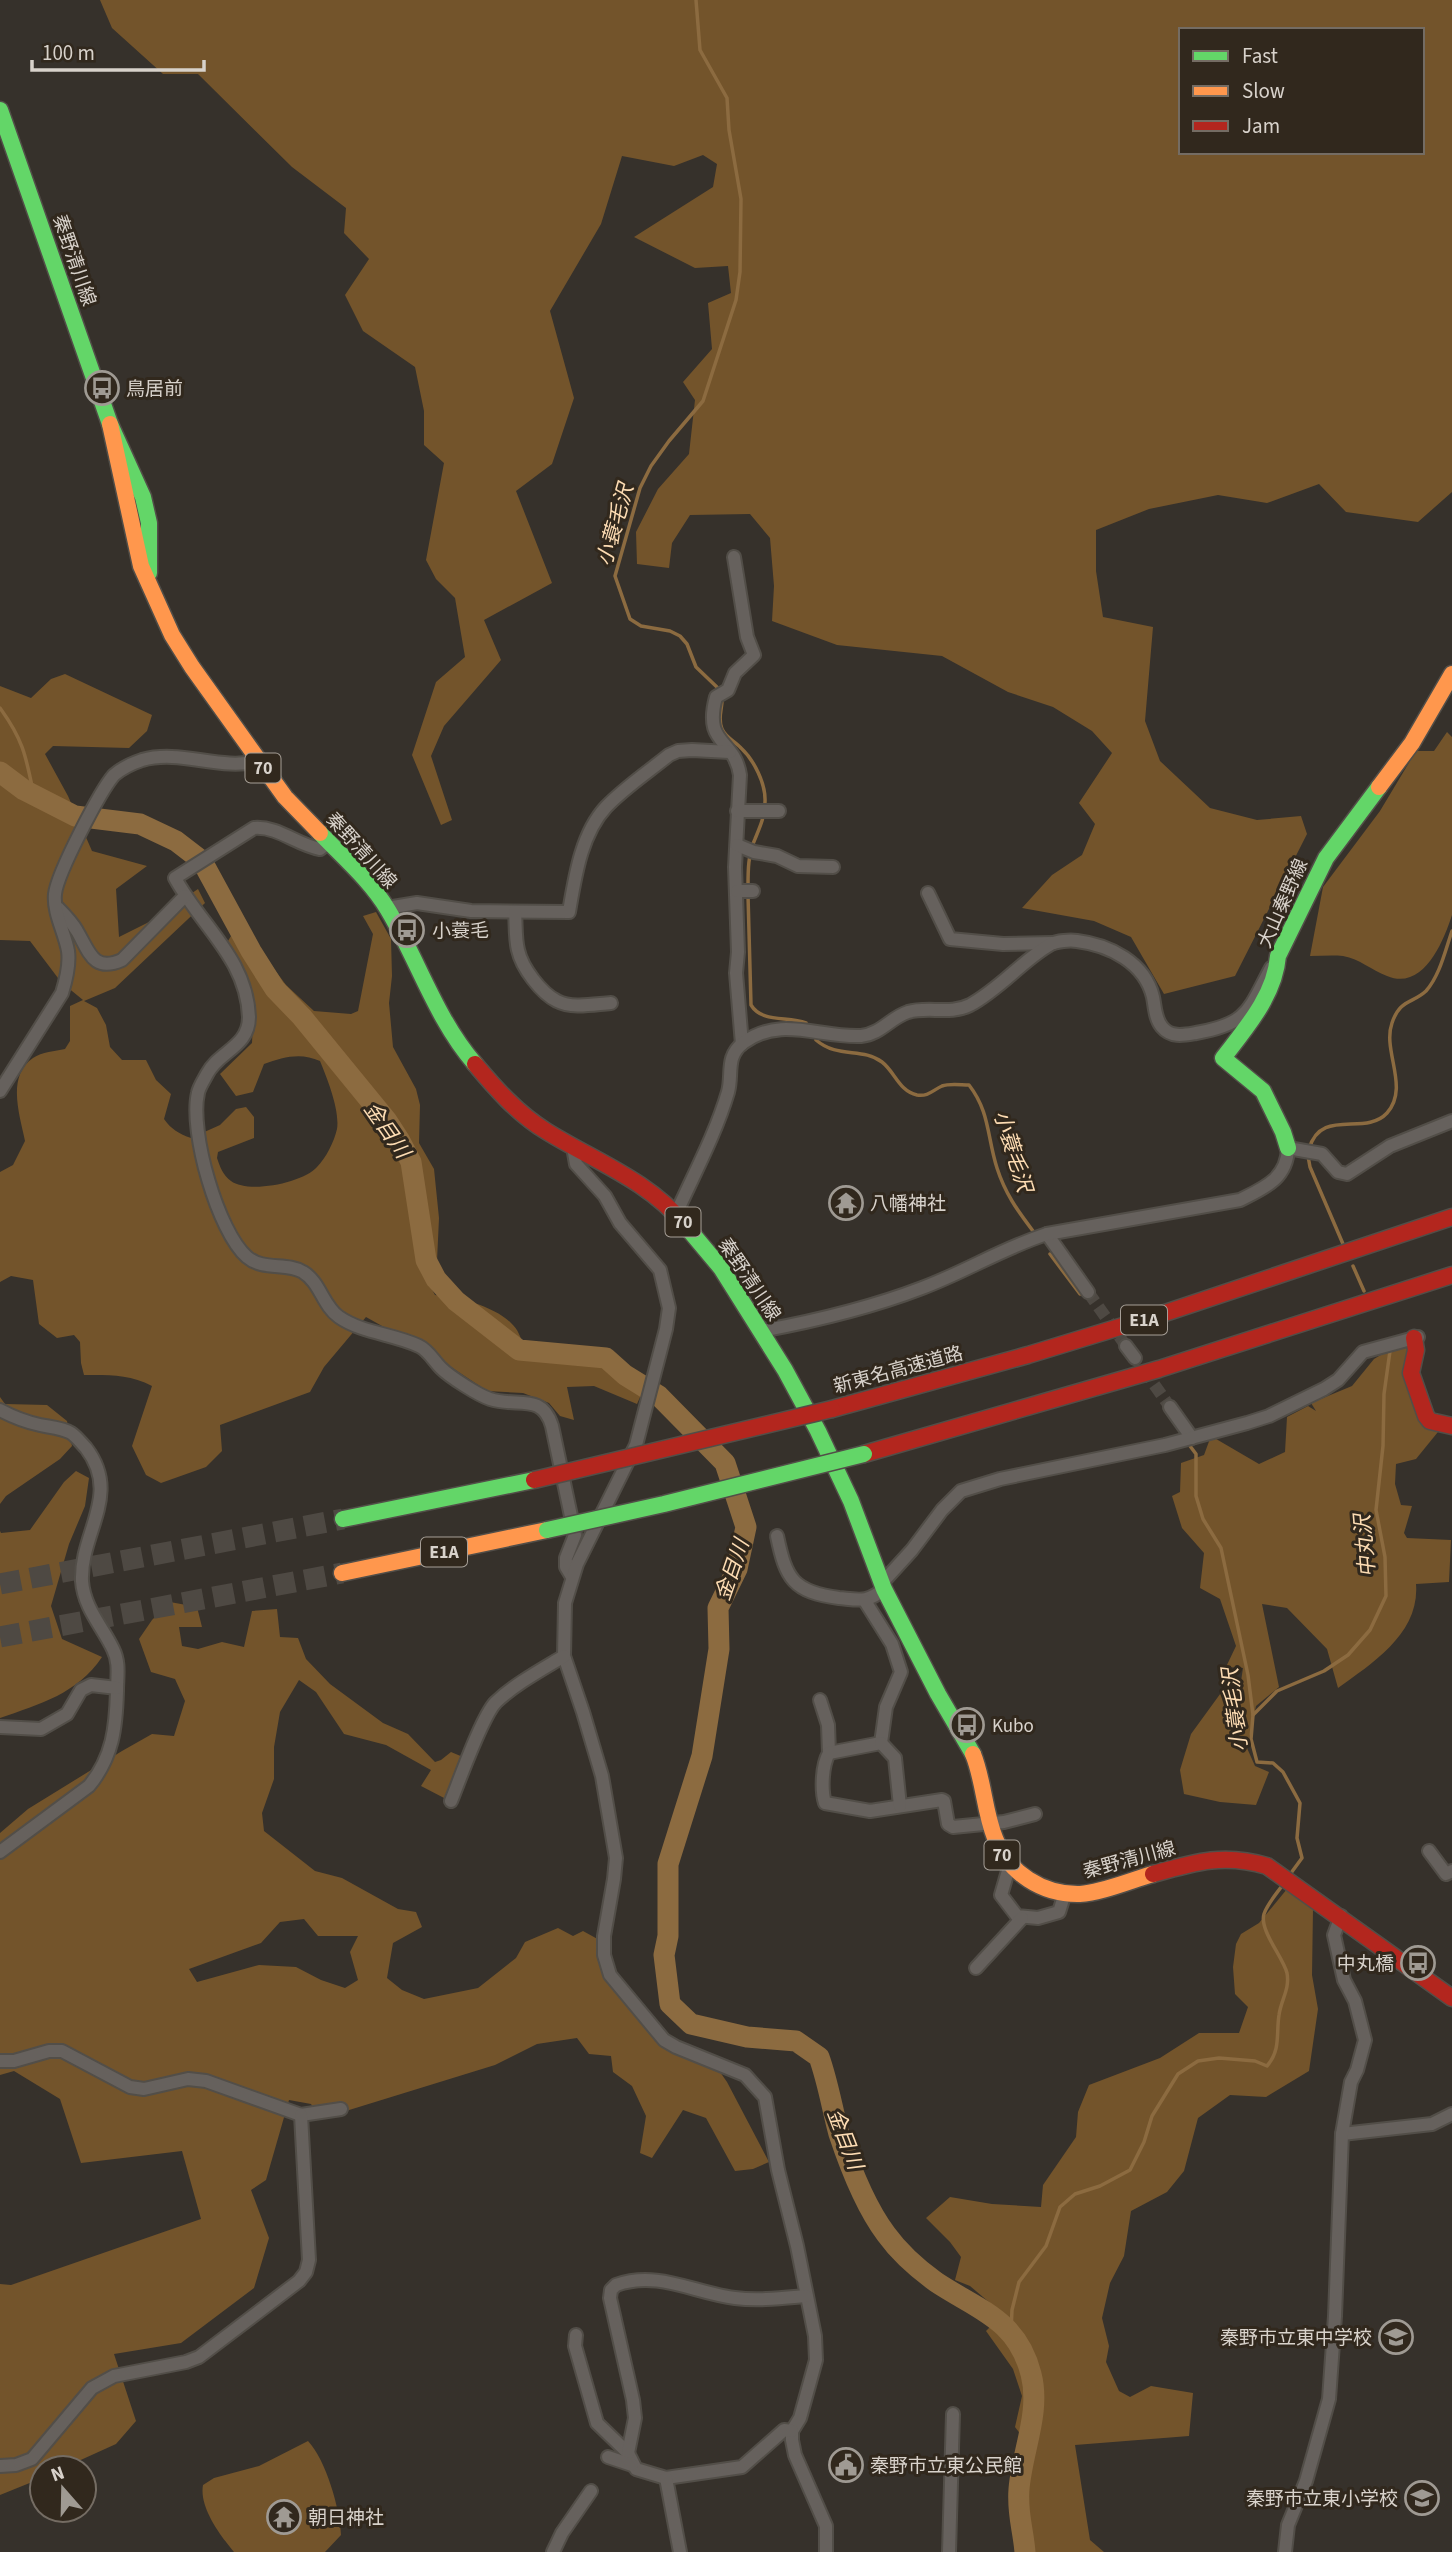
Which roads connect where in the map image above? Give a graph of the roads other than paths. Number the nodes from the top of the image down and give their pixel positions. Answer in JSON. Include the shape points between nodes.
{"nodes":[{"id":1,"x":0,"y":110,"type":"edge"},
{"id":2,"x":734,"y":557,"type":"dead end"},
{"id":3,"x":1452,"y":674,"type":"edge"},
{"id":4,"x":729,"y":743,"type":"junction"},
{"id":5,"x":258,"y":761,"type":"junction"},
{"id":6,"x":737,"y":811,"type":"junction"},
{"id":7,"x":775,"y":811,"type":"dead end"},
{"id":8,"x":328,"y":843,"type":"junction"},
{"id":9,"x":738,"y":846,"type":"junction"},
{"id":10,"x":833,"y":867,"type":"dead end"},
{"id":11,"x":928,"y":893,"type":"dead end"},
{"id":12,"x":185,"y":896,"type":"junction"},
{"id":13,"x":56,"y":905,"type":"junction"},
{"id":14,"x":387,"y":908,"type":"junction"},
{"id":15,"x":515,"y":912,"type":"junction"},
{"id":16,"x":1052,"y":943,"type":"junction"},
{"id":17,"x":1278,"y":956,"type":"junction"},
{"id":18,"x":611,"y":1003,"type":"dead end"},
{"id":19,"x":742,"y":1044,"type":"junction"},
{"id":20,"x":0,"y":1091,"type":"edge"},
{"id":21,"x":1452,"y":1121,"type":"edge"},
{"id":22,"x":573,"y":1147,"type":"junction"},
{"id":23,"x":1294,"y":1149,"type":"junction"},
{"id":24,"x":676,"y":1214,"type":"junction"},
{"id":25,"x":1452,"y":1217,"type":"edge"},
{"id":26,"x":1047,"y":1234,"type":"junction"},
{"id":27,"x":1452,"y":1275,"type":"edge"},
{"id":28,"x":1088,"y":1292,"type":"tunnel mouth"},
{"id":29,"x":761,"y":1331,"type":"junction"},
{"id":30,"x":1416,"y":1338,"type":"joint"},
{"id":31,"x":1126,"y":1346,"type":"tunnel mouth"},
{"id":32,"x":1135,"y":1358,"type":"tunnel mouth"},
{"id":33,"x":1170,"y":1407,"type":"tunnel mouth"},
{"id":34,"x":0,"y":1410,"type":"edge"},
{"id":35,"x":1452,"y":1426,"type":"edge"},
{"id":36,"x":1192,"y":1438,"type":"junction"},
{"id":37,"x":343,"y":1519,"type":"tunnel mouth"},
{"id":38,"x":778,"y":1536,"type":"dead end"},
{"id":39,"x":342,"y":1573,"type":"tunnel mouth"},
{"id":40,"x":572,"y":1577,"type":"junction"},
{"id":41,"x":883,"y":1586,"type":"junction"},
{"id":42,"x":865,"y":1601,"type":"junction"},
{"id":43,"x":564,"y":1656,"type":"junction"},
{"id":44,"x":117,"y":1688,"type":"junction"},
{"id":45,"x":820,"y":1700,"type":"dead end"},
{"id":46,"x":0,"y":1727,"type":"edge"},
{"id":47,"x":881,"y":1743,"type":"junction"},
{"id":48,"x":829,"y":1753,"type":"junction"},
{"id":49,"x":451,"y":1801,"type":"dead end"},
{"id":50,"x":900,"y":1806,"type":"junction"},
{"id":51,"x":1035,"y":1814,"type":"dead end"},
{"id":52,"x":991,"y":1822,"type":"junction"},
{"id":53,"x":1429,"y":1851,"type":"dead end"},
{"id":54,"x":0,"y":1852,"type":"edge"},
{"id":55,"x":1010,"y":1864,"type":"junction"},
{"id":56,"x":1452,"y":1871,"type":"edge"},
{"id":57,"x":1065,"y":1893,"type":"junction"},
{"id":58,"x":1341,"y":1916,"type":"junction"},
{"id":59,"x":1022,"y":1918,"type":"junction"},
{"id":60,"x":976,"y":1968,"type":"dead end"},
{"id":61,"x":1452,"y":1998,"type":"edge"},
{"id":62,"x":0,"y":2061,"type":"edge"},
{"id":63,"x":341,"y":2109,"type":"dead end"},
{"id":64,"x":1452,"y":2114,"type":"edge"},
{"id":65,"x":301,"y":2115,"type":"junction"},
{"id":66,"x":1342,"y":2134,"type":"junction"},
{"id":67,"x":806,"y":2296,"type":"junction"},
{"id":68,"x":576,"y":2335,"type":"dead end"},
{"id":69,"x":953,"y":2414,"type":"dead end"},
{"id":70,"x":792,"y":2431,"type":"junction"},
{"id":71,"x":608,"y":2457,"type":"dead end"},
{"id":72,"x":630,"y":2459,"type":"junction"},
{"id":73,"x":0,"y":2466,"type":"edge"},
{"id":74,"x":666,"y":2478,"type":"junction"},
{"id":75,"x":591,"y":2491,"type":"dead end"},
{"id":76,"x":554,"y":2552,"type":"edge"},
{"id":77,"x":680,"y":2552,"type":"edge"},
{"id":78,"x":826,"y":2552,"type":"edge"},
{"id":79,"x":949,"y":2552,"type":"edge"},
{"id":80,"x":1285,"y":2552,"type":"edge"}],
"edges":[{"from":1,"to":5,"type":"main road","name":"秦野清川線","number":"70","via":[[110,424],[147,509],[150,588],[185,656]]},
{"from":2,"to":4,"type":"street","via":[[754,655],[735,673],[728,690],[716,697],[711,723],[714,732]]},
{"from":3,"to":17,"type":"main road","name":"大山秦野線","via":[[1412,743],[1326,858]]},
{"from":4,"to":6,"type":"street","via":[[740,775]]},
{"from":4,"to":15,"type":"street","via":[[669,755],[607,806],[594,822],[577,867],[569,912]]},
{"from":5,"to":8,"type":"main road","name":"秦野清川線","number":"70"},
{"from":5,"to":13,"type":"street","via":[[241,765],[199,759],[144,760],[116,774],[71,855],[55,893]]},
{"from":6,"to":7,"type":"street"},
{"from":6,"to":9,"type":"street"},
{"from":8,"to":12,"type":"street","via":[[320,849],[309,847],[264,827],[254,828],[176,878]]},
{"from":8,"to":14,"type":"main road","name":"秦野清川線","number":"70"},
{"from":9,"to":10,"type":"street","via":[[798,866]]},
{"from":9,"to":19,"type":"street","via":[[743,891],[736,972]]},
{"from":11,"to":16,"type":"street","via":[[950,939]]},
{"from":12,"to":13,"type":"street","via":[[122,960],[103,965],[94,960]]},
{"from":12,"to":40,"type":"street","via":[[232,957],[249,1016],[246,1035],[209,1070],[198,1093],[204,1170],[235,1243],[248,1259],[302,1271],[349,1324],[422,1347],[443,1371],[489,1398],[542,1408],[552,1426],[575,1535],[565,1567]]},
{"from":13,"to":20,"type":"street","via":[[68,952],[62,993]]},
{"from":14,"to":15,"type":"street","via":[[417,903]]},
{"from":14,"to":22,"type":"main road","name":"秦野清川線","number":"70","via":[[461,1048],[522,1113]]},
{"from":15,"to":18,"type":"street","via":[[518,950],[541,988],[557,1002]]},
{"from":16,"to":17,"type":"street","via":[[1076,941],[1129,959],[1147,981],[1163,1028],[1182,1036],[1235,1023],[1247,1011]]},
{"from":16,"to":19,"type":"street","via":[[961,1009],[904,1013],[870,1035],[832,1036],[776,1028]]},
{"from":17,"to":23,"type":"main road","name":"大山秦野線","via":[[1270,985],[1223,1058],[1263,1090]]},
{"from":19,"to":24,"type":"street","via":[[729,1064],[729,1090]]},
{"from":21,"to":23,"type":"street","via":[[1390,1146],[1348,1174],[1338,1172],[1324,1155]]},
{"from":22,"to":24,"type":"main road","name":"秦野清川線","number":"70","via":[[626,1175]]},
{"from":22,"to":40,"type":"street","via":[[576,1164],[606,1196],[620,1223],[660,1270],[669,1308],[631,1458]]},
{"from":23,"to":26,"type":"street","via":[[1278,1177],[1240,1200]]},
{"from":24,"to":29,"type":"main road","name":"秦野清川線","number":"70","via":[[721,1268]]},
{"from":25,"to":37,"type":"main road","name":"新東名高速道路","number":"E1A","bridge":true,"via":[[1159,1315],[832,1409],[534,1480]]},
{"from":26,"to":28,"type":"street"},
{"from":26,"to":29,"type":"street","via":[[921,1288],[819,1320]]},
{"from":27,"to":39,"type":"main road","number":"E1A","bridge":true,"via":[[1119,1382],[864,1454],[664,1504]]},
{"from":29,"to":41,"type":"main road","name":"秦野清川線","number":"70","via":[[823,1442]]},
{"from":30,"to":35,"type":"main road","via":[[1411,1373],[1426,1416]]},
{"from":30,"to":36,"type":"street","via":[[1363,1352],[1338,1380],[1269,1416]]},
{"from":31,"to":32,"type":"street"},
{"from":33,"to":36,"type":"street"},
{"from":34,"to":44,"type":"street","via":[[17,1419],[71,1432],[97,1466],[102,1495],[87,1542],[82,1584],[113,1650]]},
{"from":36,"to":41,"type":"street","via":[[961,1491]]},
{"from":38,"to":42,"type":"street","via":[[783,1564],[797,1585],[813,1595]]},
{"from":40,"to":43,"type":"street","via":[[565,1603]]},
{"from":41,"to":42,"type":"street"},
{"from":41,"to":52,"type":"main road","name":"秦野清川線","number":"70","via":[[971,1748]]},
{"from":42,"to":47,"type":"street","via":[[892,1644],[901,1672],[886,1707]]},
{"from":43,"to":49,"type":"street","via":[[494,1704]]},
{"from":43,"to":67,"type":"street","via":[[602,1776],[616,1858],[604,1936],[610,1975],[664,2040],[745,2075],[765,2097]]},
{"from":44,"to":46,"type":"street","via":[[91,1685],[81,1690],[67,1714],[41,1729]]},
{"from":44,"to":54,"type":"street","via":[[117,1723],[100,1773]]},
{"from":45,"to":48,"type":"street","via":[[828,1725]]},
{"from":47,"to":48,"type":"street"},
{"from":47,"to":50,"type":"street","via":[[895,1758]]},
{"from":48,"to":50,"type":"street","via":[[825,1759],[825,1803],[870,1811]]},
{"from":50,"to":52,"type":"street","via":[[942,1800],[949,1826]]},
{"from":51,"to":52,"type":"street"},
{"from":52,"to":55,"type":"main road","name":"秦野清川線","number":"70"},
{"from":53,"to":56,"type":"street","via":[[1446,1874]]},
{"from":55,"to":57,"type":"main road","name":"秦野清川線","number":"70","via":[[1039,1886]]},
{"from":55,"to":59,"type":"street","via":[[1001,1895]]},
{"from":57,"to":58,"type":"main road","name":"秦野清川線","number":"70","via":[[1098,1891],[1200,1861],[1227,1858],[1266,1866]]},
{"from":57,"to":59,"type":"street","via":[[1059,1912]]},
{"from":58,"to":61,"type":"main road","number":"70"},
{"from":58,"to":66,"type":"street","via":[[1334,1935],[1365,2040],[1351,2082]]},
{"from":59,"to":60,"type":"street"},
{"from":62,"to":65,"type":"street","via":[[62,2051],[130,2087],[206,2081]]},
{"from":63,"to":65,"type":"street"},
{"from":64,"to":66,"type":"street","via":[[1432,2124]]},
{"from":65,"to":73,"type":"street","via":[[309,2260],[299,2281],[199,2357],[124,2373],[92,2388],[32,2459]]},
{"from":66,"to":80,"type":"street","via":[[1329,2399],[1306,2481],[1288,2525]]},
{"from":67,"to":70,"type":"street","via":[[816,2360]]},
{"from":67,"to":72,"type":"street","via":[[739,2298],[667,2280],[611,2290],[635,2417]]},
{"from":68,"to":72,"type":"street","via":[[575,2346],[597,2423]]},
{"from":69,"to":79,"type":"street"},
{"from":70,"to":74,"type":"street","via":[[784,2430],[742,2467]]},
{"from":70,"to":78,"type":"street","via":[[795,2455],[826,2526]]},
{"from":71,"to":72,"type":"street"},
{"from":72,"to":74,"type":"street","via":[[636,2469]]},
{"from":74,"to":77,"type":"street"},
{"from":75,"to":76,"type":"street"}]}
